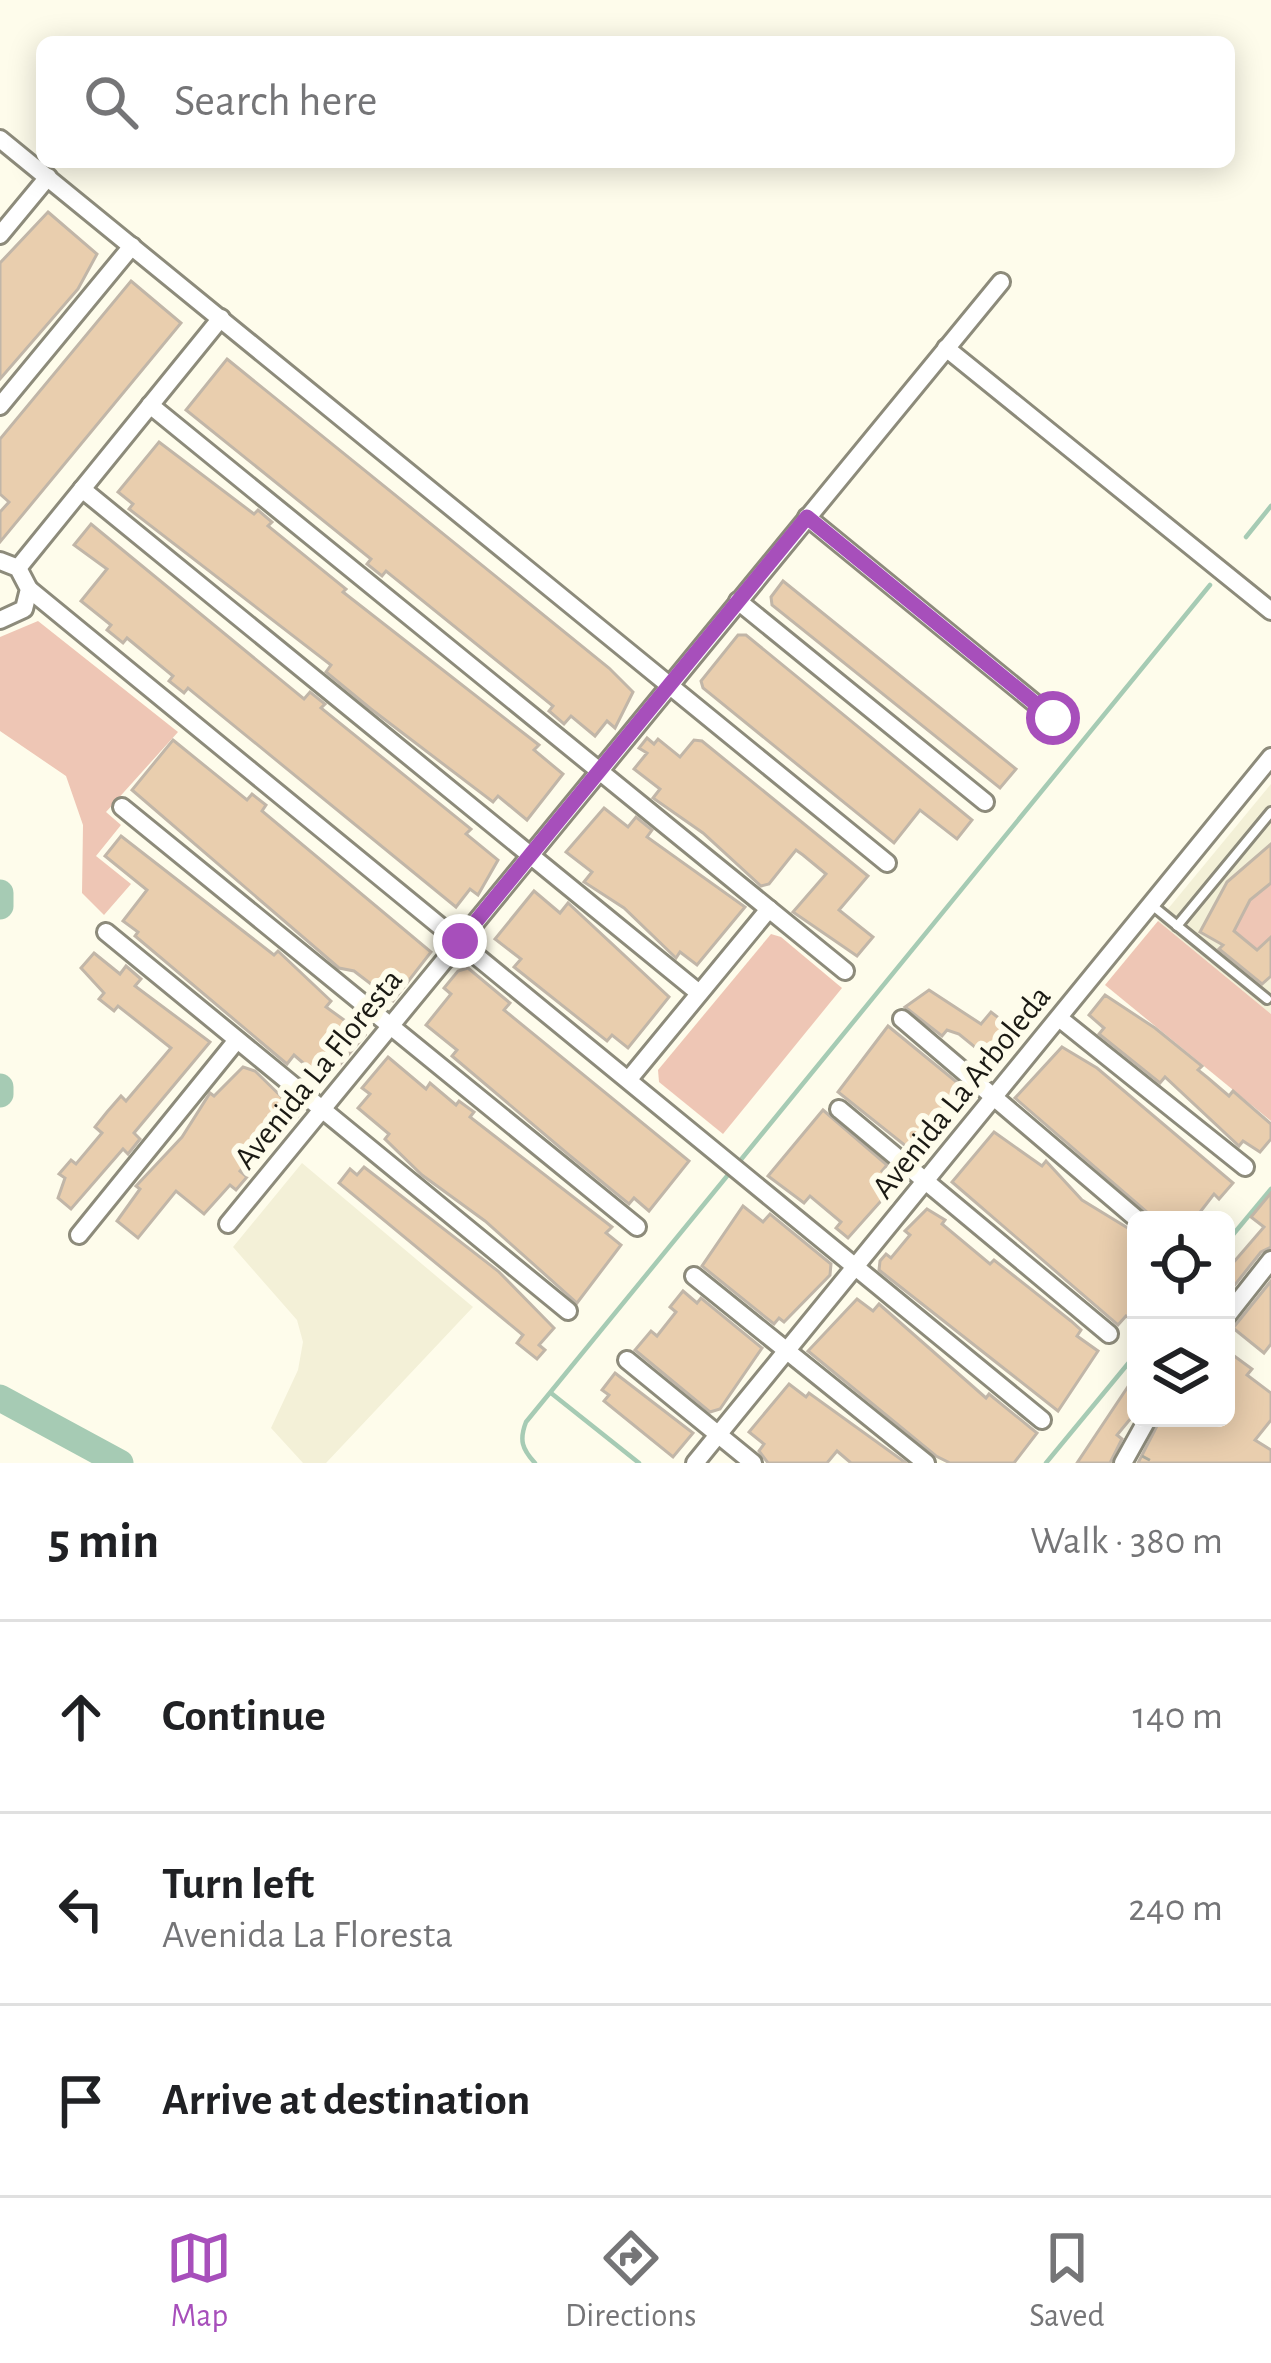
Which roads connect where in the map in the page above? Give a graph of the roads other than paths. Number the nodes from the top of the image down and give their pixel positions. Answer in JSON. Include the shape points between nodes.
{"nodes":[{"id":1,"x":0,"y":139,"type":"edge"},
{"id":2,"x":36,"y":168,"type":"edge"},
{"id":3,"x":37,"y":168,"type":"edge"},
{"id":4,"x":48,"y":177,"type":"junction"},
{"id":5,"x":0,"y":236,"type":"edge"},
{"id":6,"x":132,"y":246,"type":"junction"},
{"id":7,"x":1001,"y":282,"type":"dead end"},
{"id":8,"x":221,"y":318,"type":"junction"},
{"id":9,"x":946,"y":348,"type":"junction"},
{"id":10,"x":150,"y":405,"type":"junction"},
{"id":11,"x":0,"y":406,"type":"edge"},
{"id":12,"x":82,"y":489,"type":"junction"},
{"id":13,"x":807,"y":517,"type":"junction"},
{"id":14,"x":9,"y":564,"type":"edge"},
{"id":15,"x":29,"y":590,"type":"junction"},
{"id":16,"x":738,"y":601,"type":"junction"},
{"id":17,"x":1271,"y":611,"type":"edge"},
{"id":18,"x":0,"y":620,"type":"edge"},
{"id":19,"x":670,"y":683,"type":"junction"},
{"id":20,"x":1053,"y":718,"type":"dead end"},
{"id":21,"x":1271,"y":757,"type":"edge"},
{"id":22,"x":599,"y":771,"type":"junction"},
{"id":23,"x":985,"y":802,"type":"dead end"},
{"id":24,"x":122,"y":807,"type":"dead end"},
{"id":25,"x":1271,"y":812,"type":"edge"},
{"id":26,"x":531,"y":854,"type":"junction"},
{"id":27,"x":886,"y":862,"type":"dead end"},
{"id":28,"x":1151,"y":905,"type":"junction"},
{"id":29,"x":769,"y":909,"type":"junction"},
{"id":30,"x":1177,"y":926,"type":"junction"},
{"id":31,"x":106,"y":932,"type":"dead end"},
{"id":32,"x":460,"y":941,"type":"junction"},
{"id":33,"x":844,"y":971,"type":"dead end"},
{"id":34,"x":699,"y":993,"type":"junction"},
{"id":35,"x":1267,"y":999,"type":"dead end"},
{"id":36,"x":1059,"y":1018,"type":"junction"},
{"id":37,"x":902,"y":1019,"type":"dead end"},
{"id":38,"x":390,"y":1026,"type":"junction"},
{"id":39,"x":238,"y":1040,"type":"junction"},
{"id":40,"x":629,"y":1079,"type":"junction"},
{"id":41,"x":996,"y":1094,"type":"junction"},
{"id":42,"x":322,"y":1109,"type":"junction"},
{"id":43,"x":839,"y":1109,"type":"dead end"},
{"id":44,"x":1244,"y":1167,"type":"dead end"},
{"id":45,"x":928,"y":1178,"type":"junction"},
{"id":46,"x":1127,"y":1211,"type":"edge"},
{"id":47,"x":228,"y":1224,"type":"dead end"},
{"id":48,"x":637,"y":1227,"type":"dead end"},
{"id":49,"x":79,"y":1235,"type":"dead end"},
{"id":50,"x":1271,"y":1260,"type":"edge"},
{"id":51,"x":857,"y":1264,"type":"junction"},
{"id":52,"x":694,"y":1276,"type":"dead end"},
{"id":53,"x":1235,"y":1306,"type":"edge"},
{"id":54,"x":568,"y":1311,"type":"dead end"},
{"id":55,"x":1109,"y":1334,"type":"dead end"},
{"id":56,"x":787,"y":1351,"type":"junction"},
{"id":57,"x":628,"y":1360,"type":"dead end"},
{"id":58,"x":1042,"y":1420,"type":"dead end"},
{"id":59,"x":1143,"y":1427,"type":"edge"},
{"id":60,"x":718,"y":1434,"type":"junction"},
{"id":61,"x":695,"y":1463,"type":"edge"},
{"id":62,"x":753,"y":1463,"type":"edge"},
{"id":63,"x":926,"y":1463,"type":"edge"},
{"id":64,"x":1123,"y":1463,"type":"edge"}],
"edges":[{"from":1,"to":2,"type":"street"},
{"from":3,"to":4,"type":"street"},
{"from":4,"to":5,"type":"street"},
{"from":4,"to":6,"type":"street"},
{"from":6,"to":8,"type":"street"},
{"from":6,"to":11,"type":"street"},
{"from":7,"to":9,"type":"street","name":"Avenida La Floresta"},
{"from":8,"to":10,"type":"street"},
{"from":8,"to":19,"type":"street"},
{"from":9,"to":13,"type":"street","name":"Avenida La Floresta"},
{"from":9,"to":17,"type":"street"},
{"from":10,"to":12,"type":"street"},
{"from":10,"to":22,"type":"street"},
{"from":12,"to":14,"type":"street"},
{"from":12,"to":26,"type":"street"},
{"from":13,"to":16,"type":"street","name":"Avenida La Floresta"},
{"from":13,"to":20,"type":"street"},
{"from":14,"to":15,"type":"street"},
{"from":15,"to":18,"type":"street","via":[[23,608]]},
{"from":15,"to":32,"type":"street"},
{"from":16,"to":19,"type":"street","name":"Avenida La Floresta"},
{"from":16,"to":23,"type":"street"},
{"from":19,"to":22,"type":"street","name":"Avenida La Floresta"},
{"from":19,"to":27,"type":"street"},
{"from":21,"to":28,"type":"street","name":"Avenida La Arboleda"},
{"from":22,"to":26,"type":"street","name":"Avenida La Floresta"},
{"from":22,"to":29,"type":"street"},
{"from":24,"to":38,"type":"street"},
{"from":25,"to":30,"type":"lane"},
{"from":26,"to":32,"type":"street","name":"Avenida La Floresta"},
{"from":26,"to":34,"type":"street"},
{"from":28,"to":30,"type":"lane"},
{"from":28,"to":36,"type":"street","name":"Avenida La Arboleda"},
{"from":29,"to":33,"type":"street"},
{"from":29,"to":34,"type":"street"},
{"from":30,"to":35,"type":"lane"},
{"from":31,"to":39,"type":"street"},
{"from":32,"to":38,"type":"street","name":"Avenida La Floresta"},
{"from":32,"to":40,"type":"street"},
{"from":34,"to":40,"type":"street"},
{"from":36,"to":41,"type":"street","name":"Avenida La Arboleda"},
{"from":36,"to":44,"type":"street"},
{"from":37,"to":41,"type":"street"},
{"from":38,"to":42,"type":"street","name":"Avenida La Floresta"},
{"from":38,"to":48,"type":"street"},
{"from":39,"to":42,"type":"street"},
{"from":39,"to":49,"type":"street"},
{"from":40,"to":51,"type":"street"},
{"from":41,"to":45,"type":"street","name":"Avenida La Arboleda"},
{"from":41,"to":46,"type":"street","via":[[1008,1114]]},
{"from":42,"to":47,"type":"street","name":"Avenida La Floresta"},
{"from":42,"to":54,"type":"street"},
{"from":43,"to":45,"type":"street"},
{"from":45,"to":51,"type":"street","name":"Avenida La Arboleda"},
{"from":45,"to":55,"type":"street","via":[[941,1198]]},
{"from":50,"to":53,"type":"street"},
{"from":51,"to":56,"type":"street","name":"Avenida La Arboleda"},
{"from":51,"to":58,"type":"street"},
{"from":52,"to":56,"type":"street"},
{"from":56,"to":60,"type":"street","name":"Avenida La Arboleda"},
{"from":56,"to":63,"type":"street"},
{"from":57,"to":60,"type":"street"},
{"from":59,"to":64,"type":"street"},
{"from":60,"to":61,"type":"street","name":"Avenida La Arboleda"},
{"from":60,"to":62,"type":"street"}]}
